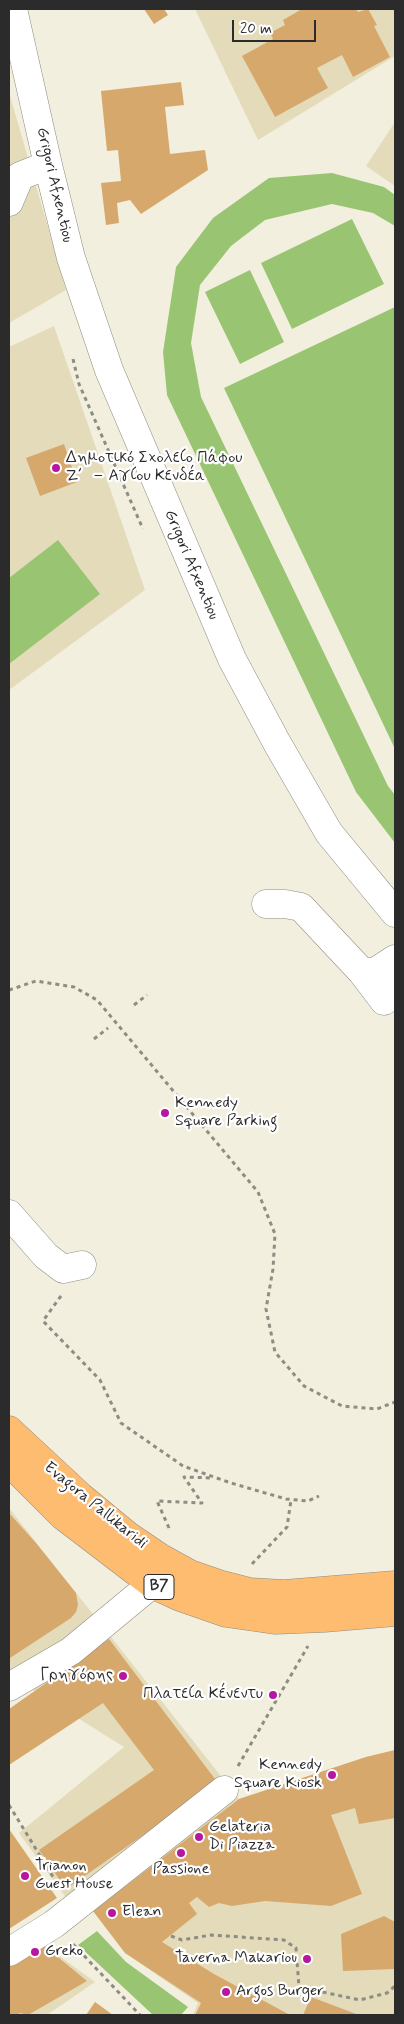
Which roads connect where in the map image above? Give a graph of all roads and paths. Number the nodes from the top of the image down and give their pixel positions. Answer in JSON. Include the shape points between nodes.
{"nodes":[{"id":1,"x":13,"y":9,"type":"edge"},
{"id":2,"x":48,"y":165,"type":"junction"},
{"id":3,"x":9,"y":202,"type":"edge"},
{"id":4,"x":266,"y":904,"type":"dead end"},
{"id":5,"x":395,"y":913,"type":"edge"},
{"id":6,"x":395,"y":959,"type":"edge"},
{"id":7,"x":362,"y":972,"type":"junction"},
{"id":8,"x":9,"y":990,"type":"edge"},
{"id":9,"x":147,"y":995,"type":"dead end"},
{"id":10,"x":390,"y":995,"type":"edge"},
{"id":11,"x":134,"y":1005,"type":"dead end"},
{"id":12,"x":108,"y":1028,"type":"dead end"},
{"id":13,"x":94,"y":1039,"type":"dead end"},
{"id":14,"x":9,"y":1214,"type":"edge"},
{"id":15,"x":72,"y":1267,"type":"joint"},
{"id":16,"x":395,"y":1402,"type":"edge"},
{"id":17,"x":9,"y":1430,"type":"edge"},
{"id":18,"x":9,"y":1462,"type":"edge"},
{"id":19,"x":216,"y":1478,"type":"junction"},
{"id":20,"x":319,"y":1496,"type":"dead end"},
{"id":21,"x":291,"y":1500,"type":"junction"},
{"id":22,"x":172,"y":1535,"type":"dead end"},
{"id":23,"x":248,"y":1568,"type":"dead end"},
{"id":24,"x":152,"y":1584,"type":"junction"},
{"id":25,"x":395,"y":1585,"type":"edge"},
{"id":26,"x":395,"y":1612,"type":"edge"},
{"id":27,"x":324,"y":1618,"type":"junction"},
{"id":28,"x":9,"y":1686,"type":"edge"},
{"id":29,"x":224,"y":1790,"type":"joint"},
{"id":30,"x":9,"y":1805,"type":"edge"},
{"id":31,"x":64,"y":1916,"type":"junction"},
{"id":32,"x":170,"y":1936,"type":"dead end"},
{"id":33,"x":9,"y":1952,"type":"edge"},
{"id":34,"x":395,"y":1986,"type":"edge"},
{"id":35,"x":140,"y":2015,"type":"edge"}],
"edges":[{"from":1,"to":2,"type":"street","name":"Grigori Afxentiou"},
{"from":2,"to":3,"type":"street","via":[[20,176]]},
{"from":2,"to":5,"type":"street","name":"Grigori Afxentiou","via":[[71,258],[109,370],[232,659],[330,833]]},
{"from":4,"to":7,"type":"street","via":[[301,907]]},
{"from":6,"to":7,"type":"street","via":[[375,972]]},
{"from":7,"to":10,"type":"street"},
{"from":8,"to":16,"type":"path","bridge":true,"via":[[36,982],[74,987],[97,1000],[258,1192],[275,1234],[266,1309],[275,1352],[304,1386],[342,1406],[377,1409]]},
{"from":9,"to":11,"type":"path"},
{"from":12,"to":13,"type":"path"},
{"from":14,"to":15,"type":"street","via":[[46,1256]]},
{"from":15,"to":19,"type":"path","via":[[62,1296],[43,1321],[100,1380],[121,1423],[183,1466]]},
{"from":17,"to":25,"type":"main road","name":"Evagora Pallikaridi","number":"B7","via":[[126,1535],[190,1574],[250,1592],[284,1594]]},
{"from":18,"to":24,"type":"main road","name":"Evagora Pallikaridi","number":"B7","via":[[62,1516]]},
{"from":19,"to":21,"type":"path"},
{"from":19,"to":22,"type":"path","via":[[184,1477],[202,1503],[157,1501]]},
{"from":20,"to":21,"type":"path","via":[[308,1501]]},
{"from":21,"to":23,"type":"path","via":[[287,1527]]},
{"from":24,"to":27,"type":"main road","name":"Evagora Pallikaridi","number":"B7","via":[[226,1613],[275,1620]]},
{"from":24,"to":28,"type":"street","via":[[71,1651]]},
{"from":26,"to":27,"type":"main road","name":"Evagora Pallikaridi","number":"B7"},
{"from":27,"to":29,"type":"path"},
{"from":29,"to":31,"type":"street"},
{"from":30,"to":31,"type":"path"},
{"from":31,"to":33,"type":"street"},
{"from":31,"to":35,"type":"path"},
{"from":32,"to":34,"type":"path","via":[[182,1940],[211,1935],[284,1940],[296,1948],[299,1987],[360,2000]]}]}
